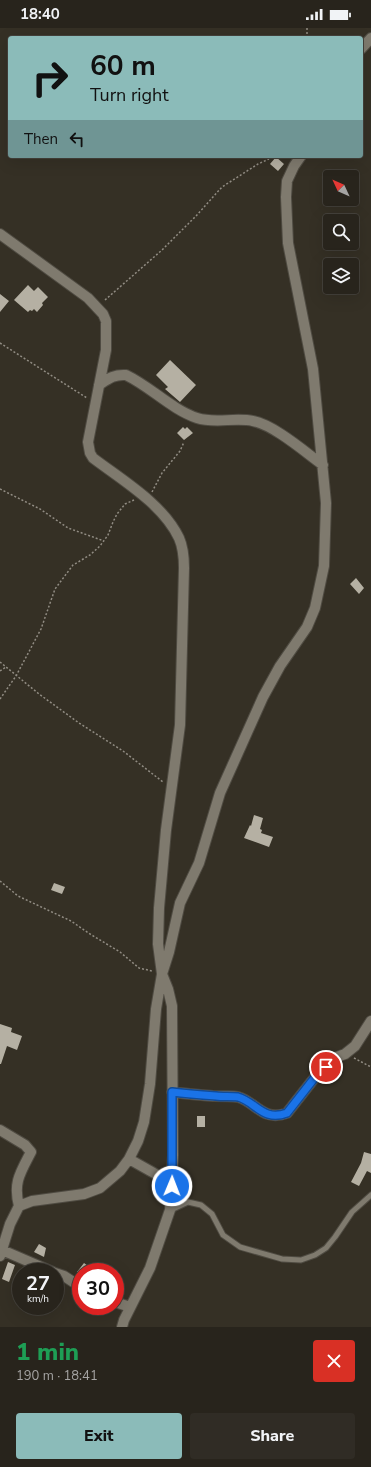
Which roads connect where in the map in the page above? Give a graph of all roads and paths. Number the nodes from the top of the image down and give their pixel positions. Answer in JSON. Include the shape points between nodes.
{"nodes":[{"id":1,"x":371,"y":38,"type":"edge"},
{"id":2,"x":363,"y":47,"type":"edge"},
{"id":3,"x":300,"y":158,"type":"edge"},
{"id":4,"x":269,"y":159,"type":"dead end"},
{"id":5,"x":0,"y":234,"type":"edge"},
{"id":6,"x":97,"y":307,"type":"junction"},
{"id":7,"x":0,"y":343,"type":"edge"},
{"id":8,"x":99,"y":385,"type":"junction"},
{"id":9,"x":96,"y":403,"type":"junction"},
{"id":10,"x":184,"y":442,"type":"dead end"},
{"id":11,"x":323,"y":465,"type":"junction"},
{"id":12,"x":0,"y":488,"type":"edge"},
{"id":13,"x":142,"y":496,"type":"junction"},
{"id":14,"x":152,"y":503,"type":"junction"},
{"id":15,"x":104,"y":541,"type":"junction"},
{"id":16,"x":0,"y":662,"type":"edge"},
{"id":17,"x":6,"y":667,"type":"junction"},
{"id":18,"x":0,"y":671,"type":"edge"},
{"id":19,"x":16,"y":676,"type":"junction"},
{"id":20,"x":0,"y":699,"type":"edge"},
{"id":21,"x":172,"y":788,"type":"junction"},
{"id":22,"x":0,"y":881,"type":"edge"},
{"id":23,"x":162,"y":974,"type":"junction"},
{"id":24,"x":371,"y":1021,"type":"edge"},
{"id":25,"x":345,"y":1054,"type":"junction"},
{"id":26,"x":371,"y":1067,"type":"edge"},
{"id":27,"x":172,"y":1092,"type":"junction"},
{"id":28,"x":0,"y":1130,"type":"edge"},
{"id":29,"x":129,"y":1159,"type":"junction"},
{"id":30,"x":172,"y":1186,"type":"junction"},
{"id":31,"x":371,"y":1195,"type":"edge"},
{"id":32,"x":19,"y":1206,"type":"junction"},
{"id":33,"x":170,"y":1210,"type":"junction"},
{"id":34,"x":1,"y":1253,"type":"edge"},
{"id":35,"x":29,"y":1263,"type":"edge"},
{"id":36,"x":124,"y":1306,"type":"edge"},
{"id":37,"x":130,"y":1308,"type":"junction"},
{"id":38,"x":122,"y":1327,"type":"edge"}],
"edges":[{"from":1,"to":2,"type":"street"},
{"from":3,"to":11,"type":"street","via":[[287,180],[288,243],[313,369]]},
{"from":4,"to":6,"type":"path","via":[[222,187],[162,250]]},
{"from":5,"to":6,"type":"street"},
{"from":6,"to":8,"type":"street","via":[[106,322],[106,350]]},
{"from":7,"to":9,"type":"path"},
{"from":8,"to":9,"type":"street"},
{"from":8,"to":11,"type":"street","via":[[112,376],[126,375],[182,412],[199,419],[252,421],[262,424]]},
{"from":9,"to":13,"type":"street","via":[[88,442],[90,453]]},
{"from":10,"to":14,"type":"path","via":[[155,485]]},
{"from":11,"to":23,"type":"street","via":[[326,503],[324,566],[315,608],[307,627],[280,666],[263,697],[220,793],[199,863],[180,903]]},
{"from":12,"to":15,"type":"path","via":[[46,512],[68,528]]},
{"from":13,"to":14,"type":"street"},
{"from":13,"to":15,"type":"path","via":[[125,504]]},
{"from":14,"to":21,"type":"street","via":[[172,525],[179,539],[184,568],[180,725]]},
{"from":15,"to":19,"type":"path","via":[[90,555],[73,565],[55,589],[41,629]]},
{"from":16,"to":17,"type":"path"},
{"from":17,"to":18,"type":"path"},
{"from":17,"to":19,"type":"path"},
{"from":19,"to":20,"type":"path"},
{"from":19,"to":21,"type":"path"},
{"from":21,"to":23,"type":"street","via":[[159,908],[158,944]]},
{"from":22,"to":23,"type":"path","via":[[18,896],[71,921],[140,968]]},
{"from":23,"to":27,"type":"street","via":[[172,1006]]},
{"from":23,"to":29,"type":"street","via":[[144,1122]]},
{"from":24,"to":25,"type":"street","via":[[355,1046]]},
{"from":25,"to":26,"type":"path"},
{"from":25,"to":27,"type":"street","via":[[337,1057],[316,1076],[287,1113],[280,1116],[268,1114],[239,1098]]},
{"from":27,"to":30,"type":"street"},
{"from":28,"to":32,"type":"street","via":[[25,1145],[31,1152],[20,1172],[16,1187]]},
{"from":29,"to":30,"type":"street"},
{"from":29,"to":32,"type":"street","via":[[120,1171],[100,1188],[84,1194],[32,1201]]},
{"from":30,"to":33,"type":"street"},
{"from":31,"to":33,"type":"lane","via":[[352,1212],[326,1248],[301,1260],[282,1259],[240,1247],[223,1235],[212,1214],[201,1205],[188,1202]]},
{"from":32,"to":34,"type":"street"},
{"from":33,"to":37,"type":"street","via":[[150,1268]]},
{"from":34,"to":35,"type":"street"},
{"from":36,"to":37,"type":"street"},
{"from":37,"to":38,"type":"street"}]}
